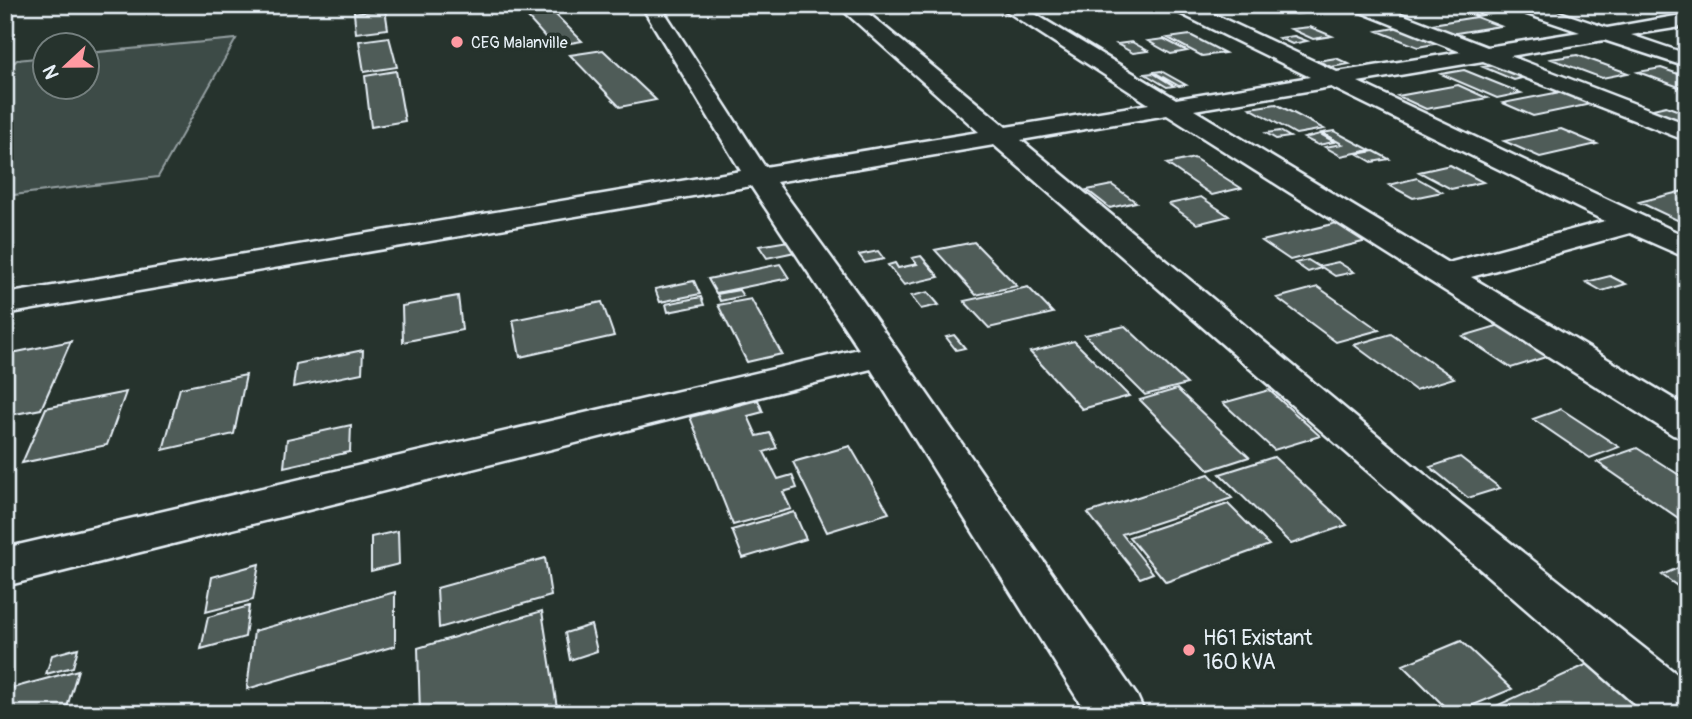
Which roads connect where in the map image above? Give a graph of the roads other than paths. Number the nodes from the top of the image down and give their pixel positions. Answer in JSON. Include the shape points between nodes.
{"nodes":[{"id":1,"x":650,"y":5,"type":"edge"},
{"id":2,"x":846,"y":5,"type":"edge"},
{"id":3,"x":1006,"y":5,"type":"edge"},
{"id":4,"x":1178,"y":5,"type":"edge"},
{"id":5,"x":1360,"y":5,"type":"edge"},
{"id":6,"x":1519,"y":5,"type":"edge"},
{"id":7,"x":1687,"y":20,"type":"edge"},
{"id":8,"x":1604,"y":34,"type":"junction"},
{"id":9,"x":1483,"y":53,"type":"junction"},
{"id":10,"x":1687,"y":61,"type":"edge"},
{"id":11,"x":1334,"y":79,"type":"junction"},
{"id":12,"x":1174,"y":107,"type":"junction"},
{"id":13,"x":1687,"y":133,"type":"edge"},
{"id":14,"x":1000,"y":136,"type":"junction"},
{"id":15,"x":758,"y":177,"type":"junction"},
{"id":16,"x":1632,"y":223,"type":"junction"},
{"id":17,"x":1687,"y":249,"type":"edge"},
{"id":18,"x":1444,"y":274,"type":"junction"},
{"id":19,"x":5,"y":304,"type":"edge"},
{"id":20,"x":881,"y":355,"type":"junction"},
{"id":21,"x":1687,"y":425,"type":"edge"},
{"id":22,"x":5,"y":567,"type":"edge"},
{"id":23,"x":1104,"y":710,"type":"edge"},
{"id":24,"x":1686,"y":714,"type":"edge"}],
"edges":[{"from":1,"to":15,"type":"street"},
{"from":2,"to":14,"type":"street"},
{"from":3,"to":12,"type":"street"},
{"from":4,"to":11,"type":"street"},
{"from":5,"to":9,"type":"street"},
{"from":6,"to":8,"type":"street"},
{"from":7,"to":8,"type":"street"},
{"from":8,"to":9,"type":"street"},
{"from":8,"to":10,"type":"street"},
{"from":9,"to":11,"type":"street"},
{"from":9,"to":13,"type":"street"},
{"from":11,"to":12,"type":"street"},
{"from":11,"to":16,"type":"street"},
{"from":12,"to":14,"type":"street"},
{"from":12,"to":18,"type":"street"},
{"from":14,"to":15,"type":"street"},
{"from":14,"to":24,"type":"street"},
{"from":15,"to":19,"type":"street"},
{"from":15,"to":20,"type":"street"},
{"from":16,"to":17,"type":"street"},
{"from":16,"to":18,"type":"street"},
{"from":18,"to":21,"type":"street"},
{"from":20,"to":22,"type":"street"},
{"from":20,"to":23,"type":"street"}]}
